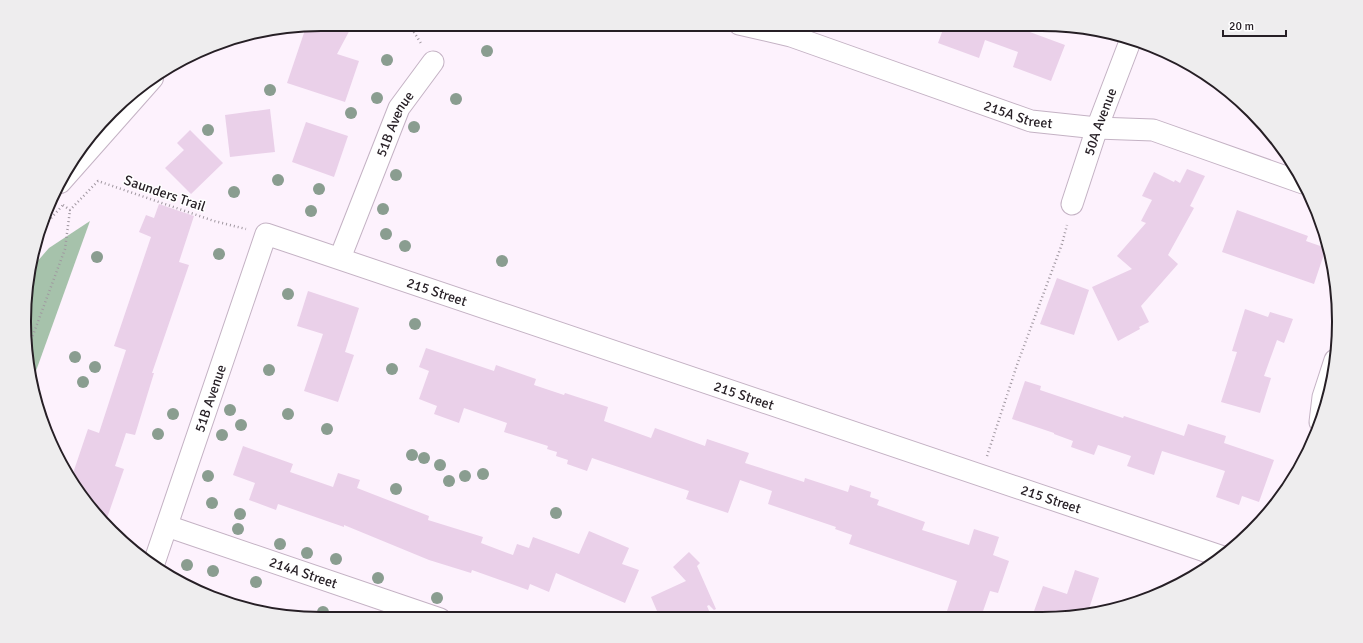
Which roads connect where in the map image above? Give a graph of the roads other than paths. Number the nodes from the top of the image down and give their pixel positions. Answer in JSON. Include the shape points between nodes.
{"nodes":[{"id":1,"x":796,"y":31,"type":"edge"},
{"id":2,"x":1130,"y":45,"type":"edge"},
{"id":3,"x":433,"y":62,"type":"road end"},
{"id":4,"x":129,"y":104,"type":"edge"},
{"id":5,"x":1097,"y":128,"type":"junction"},
{"id":6,"x":83,"y":156,"type":"edge"},
{"id":7,"x":1295,"y":180,"type":"edge"},
{"id":8,"x":1072,"y":204,"type":"road end"},
{"id":9,"x":266,"y":234,"type":"joint"},
{"id":10,"x":340,"y":258,"type":"junction"},
{"id":11,"x":167,"y":526,"type":"junction"},
{"id":12,"x":1214,"y":555,"type":"edge"},
{"id":13,"x":155,"y":560,"type":"edge"},
{"id":14,"x":419,"y":612,"type":"edge"}],
"edges":[{"from":1,"to":5,"type":"street","name":"215A Street","via":[[1031,121]]},
{"from":2,"to":5,"type":"street","name":"50A Avenue"},
{"from":3,"to":10,"type":"street","name":"51B Avenue","via":[[398,108]]},
{"from":4,"to":6,"type":"main road"},
{"from":5,"to":7,"type":"street","name":"215A Street","via":[[1153,130]]},
{"from":5,"to":8,"type":"street","name":"50A Avenue"},
{"from":9,"to":10,"type":"street","name":"215 Street"},
{"from":9,"to":11,"type":"street","name":"51B Avenue"},
{"from":10,"to":12,"type":"street","name":"215 Street"},
{"from":11,"to":13,"type":"street","name":"51B Avenue"},
{"from":11,"to":14,"type":"street","name":"214A Street"}]}
